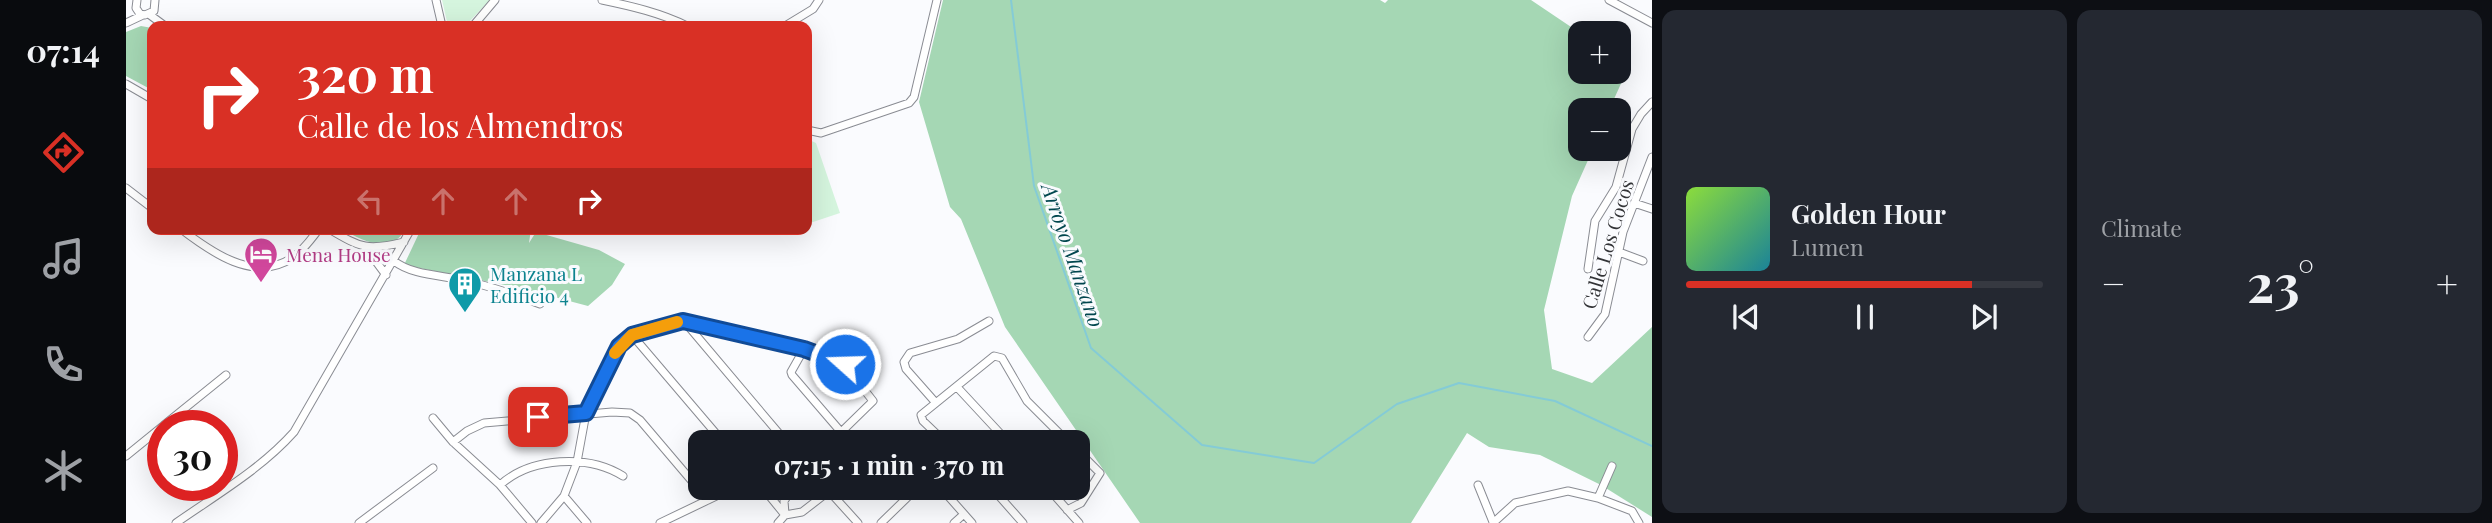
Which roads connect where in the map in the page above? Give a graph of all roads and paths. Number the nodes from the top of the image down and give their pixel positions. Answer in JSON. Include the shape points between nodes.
{"nodes":[{"id":1,"x":436,"y":0,"type":"edge"},
{"id":2,"x":495,"y":0,"type":"edge"},
{"id":3,"x":602,"y":0,"type":"edge"},
{"id":4,"x":820,"y":0,"type":"edge"},
{"id":5,"x":937,"y":0,"type":"edge"},
{"id":6,"x":1609,"y":0,"type":"edge"},
{"id":7,"x":136,"y":1,"type":"edge"},
{"id":8,"x":157,"y":1,"type":"edge"},
{"id":9,"x":126,"y":11,"type":"edge"},
{"id":10,"x":146,"y":15,"type":"junction"},
{"id":11,"x":156,"y":21,"type":"edge"},
{"id":12,"x":441,"y":21,"type":"edge"},
{"id":13,"x":480,"y":21,"type":"edge"},
{"id":14,"x":674,"y":21,"type":"edge"},
{"id":15,"x":793,"y":21,"type":"edge"},
{"id":16,"x":126,"y":23,"type":"edge"},
{"id":17,"x":1652,"y":23,"type":"edge"},
{"id":18,"x":126,"y":84,"type":"edge"},
{"id":19,"x":147,"y":96,"type":"edge"},
{"id":20,"x":1652,"y":102,"type":"edge"},
{"id":21,"x":812,"y":131,"type":"edge"},
{"id":22,"x":1652,"y":157,"type":"edge"},
{"id":23,"x":126,"y":188,"type":"edge"},
{"id":24,"x":1634,"y":203,"type":"junction"},
{"id":25,"x":147,"y":204,"type":"edge"},
{"id":26,"x":1652,"y":209,"type":"edge"},
{"id":27,"x":190,"y":235,"type":"edge"},
{"id":28,"x":313,"y":235,"type":"edge"},
{"id":29,"x":341,"y":235,"type":"edge"},
{"id":30,"x":408,"y":235,"type":"edge"},
{"id":31,"x":404,"y":242,"type":"junction"},
{"id":32,"x":366,"y":248,"type":"junction"},
{"id":33,"x":1619,"y":252,"type":"junction"},
{"id":34,"x":394,"y":261,"type":"junction"},
{"id":35,"x":1643,"y":261,"type":"dead end"},
{"id":36,"x":1588,"y":269,"type":"dead end"},
{"id":37,"x":386,"y":275,"type":"junction"},
{"id":38,"x":540,"y":304,"type":"dead end"},
{"id":39,"x":683,"y":321,"type":"junction"},
{"id":40,"x":989,"y":321,"type":"dead end"},
{"id":41,"x":632,"y":335,"type":"junction"},
{"id":42,"x":1588,"y":337,"type":"dead end"},
{"id":43,"x":804,"y":349,"type":"junction"},
{"id":44,"x":226,"y":375,"type":"dead end"},
{"id":45,"x":957,"y":387,"type":"junction"},
{"id":46,"x":936,"y":403,"type":"junction"},
{"id":47,"x":183,"y":410,"type":"edge"},
{"id":48,"x":586,"y":413,"type":"junction"},
{"id":49,"x":433,"y":418,"type":"dead end"},
{"id":50,"x":713,"y":430,"type":"edge"},
{"id":51,"x":776,"y":430,"type":"edge"},
{"id":52,"x":839,"y":430,"type":"edge"},
{"id":53,"x":843,"y":430,"type":"edge"},
{"id":54,"x":934,"y":430,"type":"edge"},
{"id":55,"x":997,"y":430,"type":"edge"},
{"id":56,"x":1056,"y":430,"type":"edge"},
{"id":57,"x":147,"y":439,"type":"edge"},
{"id":58,"x":453,"y":442,"type":"junction"},
{"id":59,"x":126,"y":456,"type":"edge"},
{"id":60,"x":577,"y":462,"type":"junction"},
{"id":61,"x":1090,"y":462,"type":"edge"},
{"id":62,"x":1612,"y":466,"type":"dead end"},
{"id":63,"x":432,"y":468,"type":"dead end"},
{"id":64,"x":623,"y":476,"type":"dead end"},
{"id":65,"x":688,"y":476,"type":"edge"},
{"id":66,"x":500,"y":485,"type":"junction"},
{"id":67,"x":1478,"y":485,"type":"dead end"},
{"id":68,"x":1090,"y":488,"type":"edge"},
{"id":69,"x":564,"y":496,"type":"junction"},
{"id":70,"x":1598,"y":498,"type":"junction"},
{"id":71,"x":708,"y":500,"type":"edge"},
{"id":72,"x":773,"y":500,"type":"edge"},
{"id":73,"x":785,"y":500,"type":"edge"},
{"id":74,"x":818,"y":500,"type":"edge"},
{"id":75,"x":839,"y":500,"type":"edge"},
{"id":76,"x":904,"y":500,"type":"edge"},
{"id":77,"x":952,"y":500,"type":"edge"},
{"id":78,"x":1003,"y":500,"type":"edge"},
{"id":79,"x":1058,"y":500,"type":"edge"},
{"id":80,"x":1083,"y":500,"type":"edge"},
{"id":81,"x":1067,"y":510,"type":"junction"},
{"id":82,"x":964,"y":514,"type":"junction"},
{"id":83,"x":785,"y":515,"type":"junction"},
{"id":84,"x":176,"y":523,"type":"edge"},
{"id":85,"x":359,"y":523,"type":"edge"},
{"id":86,"x":532,"y":523,"type":"edge"},
{"id":87,"x":541,"y":523,"type":"edge"},
{"id":88,"x":587,"y":523,"type":"edge"},
{"id":89,"x":660,"y":523,"type":"edge"},
{"id":90,"x":778,"y":523,"type":"edge"},
{"id":91,"x":858,"y":523,"type":"edge"},
{"id":92,"x":881,"y":523,"type":"edge"},
{"id":93,"x":954,"y":523,"type":"edge"},
{"id":94,"x":972,"y":523,"type":"edge"},
{"id":95,"x":1023,"y":523,"type":"edge"},
{"id":96,"x":1079,"y":523,"type":"edge"},
{"id":97,"x":1493,"y":523,"type":"edge"},
{"id":98,"x":1639,"y":523,"type":"edge"}],
"edges":[{"from":1,"to":12,"type":"street"},
{"from":2,"to":13,"type":"street"},
{"from":3,"to":14,"type":"street"},
{"from":4,"to":15,"type":"street"},
{"from":5,"to":21,"type":"street","via":[[909,103],[821,133]]},
{"from":6,"to":17,"type":"street"},
{"from":7,"to":9,"type":"street"},
{"from":7,"to":10,"type":"street","via":[[136,8]]},
{"from":8,"to":10,"type":"street","via":[[156,8]]},
{"from":10,"to":11,"type":"street"},
{"from":10,"to":16,"type":"street"},
{"from":18,"to":19,"type":"street"},
{"from":20,"to":36,"type":"street","via":[[1632,129],[1616,187],[1595,221]]},
{"from":22,"to":24,"type":"street","name":"Calle Los Cocos"},
{"from":23,"to":25,"type":"street"},
{"from":24,"to":26,"type":"street"},
{"from":24,"to":33,"type":"street","name":"Calle Los Cocos"},
{"from":27,"to":28,"type":"street","via":[[217,254],[265,268],[295,257]]},
{"from":29,"to":32,"type":"street"},
{"from":30,"to":31,"type":"street"},
{"from":31,"to":32,"type":"street"},
{"from":31,"to":34,"type":"street"},
{"from":32,"to":37,"type":"street"},
{"from":33,"to":35,"type":"street"},
{"from":33,"to":42,"type":"street","name":"Calle Los Cocos","via":[[1605,314]]},
{"from":34,"to":37,"type":"street"},
{"from":34,"to":38,"type":"street","via":[[412,270]]},
{"from":37,"to":84,"type":"street","via":[[294,432],[261,463]]},
{"from":39,"to":41,"type":"street"},
{"from":39,"to":43,"type":"street"},
{"from":39,"to":51,"type":"street"},
{"from":40,"to":46,"type":"street","via":[[958,340],[910,353],[904,362]]},
{"from":41,"to":48,"type":"street","via":[[619,346]]},
{"from":41,"to":50,"type":"street"},
{"from":43,"to":52,"type":"street","via":[[791,372]]},
{"from":43,"to":53,"type":"street","via":[[845,364],[873,398]]},
{"from":44,"to":47,"type":"street"},
{"from":45,"to":46,"type":"street"},
{"from":45,"to":55,"type":"street"},
{"from":45,"to":56,"type":"street","via":[[994,356],[1002,358],[1027,401]]},
{"from":46,"to":54,"type":"street","via":[[921,415]]},
{"from":48,"to":58,"type":"street","via":[[484,424]]},
{"from":48,"to":60,"type":"street"},
{"from":48,"to":65,"type":"street","via":[[630,413]]},
{"from":49,"to":58,"type":"street"},
{"from":57,"to":59,"type":"street"},
{"from":58,"to":66,"type":"street"},
{"from":60,"to":64,"type":"street"},
{"from":60,"to":66,"type":"street","via":[[527,467]]},
{"from":60,"to":69,"type":"street"},
{"from":61,"to":68,"type":"street","via":[[1100,472]]},
{"from":62,"to":70,"type":"street"},
{"from":63,"to":85,"type":"street"},
{"from":66,"to":86,"type":"street"},
{"from":67,"to":97,"type":"street"},
{"from":69,"to":87,"type":"street"},
{"from":69,"to":88,"type":"street"},
{"from":70,"to":97,"type":"street","via":[[1568,491],[1515,503]]},
{"from":70,"to":98,"type":"street","via":[[1632,512]]},
{"from":71,"to":89,"type":"street"},
{"from":72,"to":83,"type":"street"},
{"from":73,"to":83,"type":"street"},
{"from":74,"to":83,"type":"street","via":[[802,512]]},
{"from":75,"to":91,"type":"street"},
{"from":76,"to":92,"type":"street"},
{"from":77,"to":82,"type":"street"},
{"from":78,"to":95,"type":"street"},
{"from":79,"to":81,"type":"street"},
{"from":80,"to":81,"type":"street"},
{"from":81,"to":96,"type":"street"},
{"from":82,"to":93,"type":"street"},
{"from":82,"to":94,"type":"street"},
{"from":83,"to":90,"type":"street"}]}
